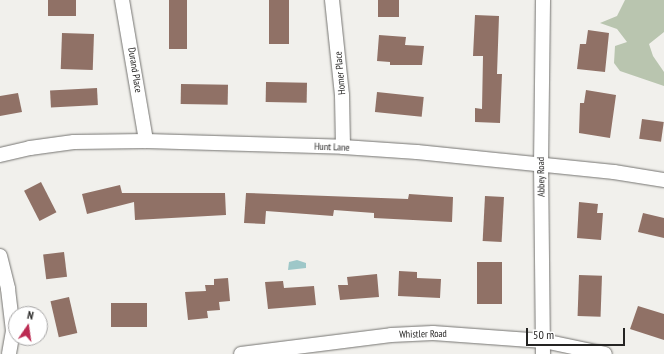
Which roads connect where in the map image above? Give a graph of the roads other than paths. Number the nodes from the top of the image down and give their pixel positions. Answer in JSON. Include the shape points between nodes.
{"nodes":[{"id":1,"x":122,"y":0,"type":"edge"},
{"id":2,"x":332,"y":0,"type":"edge"},
{"id":3,"x":543,"y":0,"type":"edge"},
{"id":4,"x":146,"y":141,"type":"junction"},
{"id":5,"x":344,"y":147,"type":"junction"},
{"id":6,"x":0,"y":155,"type":"edge"},
{"id":7,"x":541,"y":165,"type":"junction"},
{"id":8,"x":664,"y":180,"type":"edge"},
{"id":9,"x":0,"y":256,"type":"edge"},
{"id":10,"x":543,"y":348,"type":"edge"},
{"id":11,"x":9,"y":354,"type":"edge"},
{"id":12,"x":241,"y":354,"type":"edge"},
{"id":13,"x":605,"y":354,"type":"edge"}],
"edges":[{"from":1,"to":4,"type":"street","name":"Durand Place"},
{"from":2,"to":5,"type":"street","name":"Homer Place","via":[[342,87]]},
{"from":3,"to":7,"type":"street","name":"Abbey Road"},
{"from":4,"to":5,"type":"street","name":"Hunt Lane"},
{"from":4,"to":6,"type":"street","name":"Hunt Lane","via":[[52,144]]},
{"from":5,"to":7,"type":"street","name":"Hunt Lane"},
{"from":7,"to":8,"type":"street","name":"Hunt Lane"},
{"from":7,"to":10,"type":"street","name":"Abbey Road"},
{"from":9,"to":11,"type":"street","via":[[8,289],[13,331]]},
{"from":10,"to":12,"type":"street","name":"Whistler Road","via":[[418,333]]},
{"from":10,"to":13,"type":"street","name":"Whistler Road"}]}
